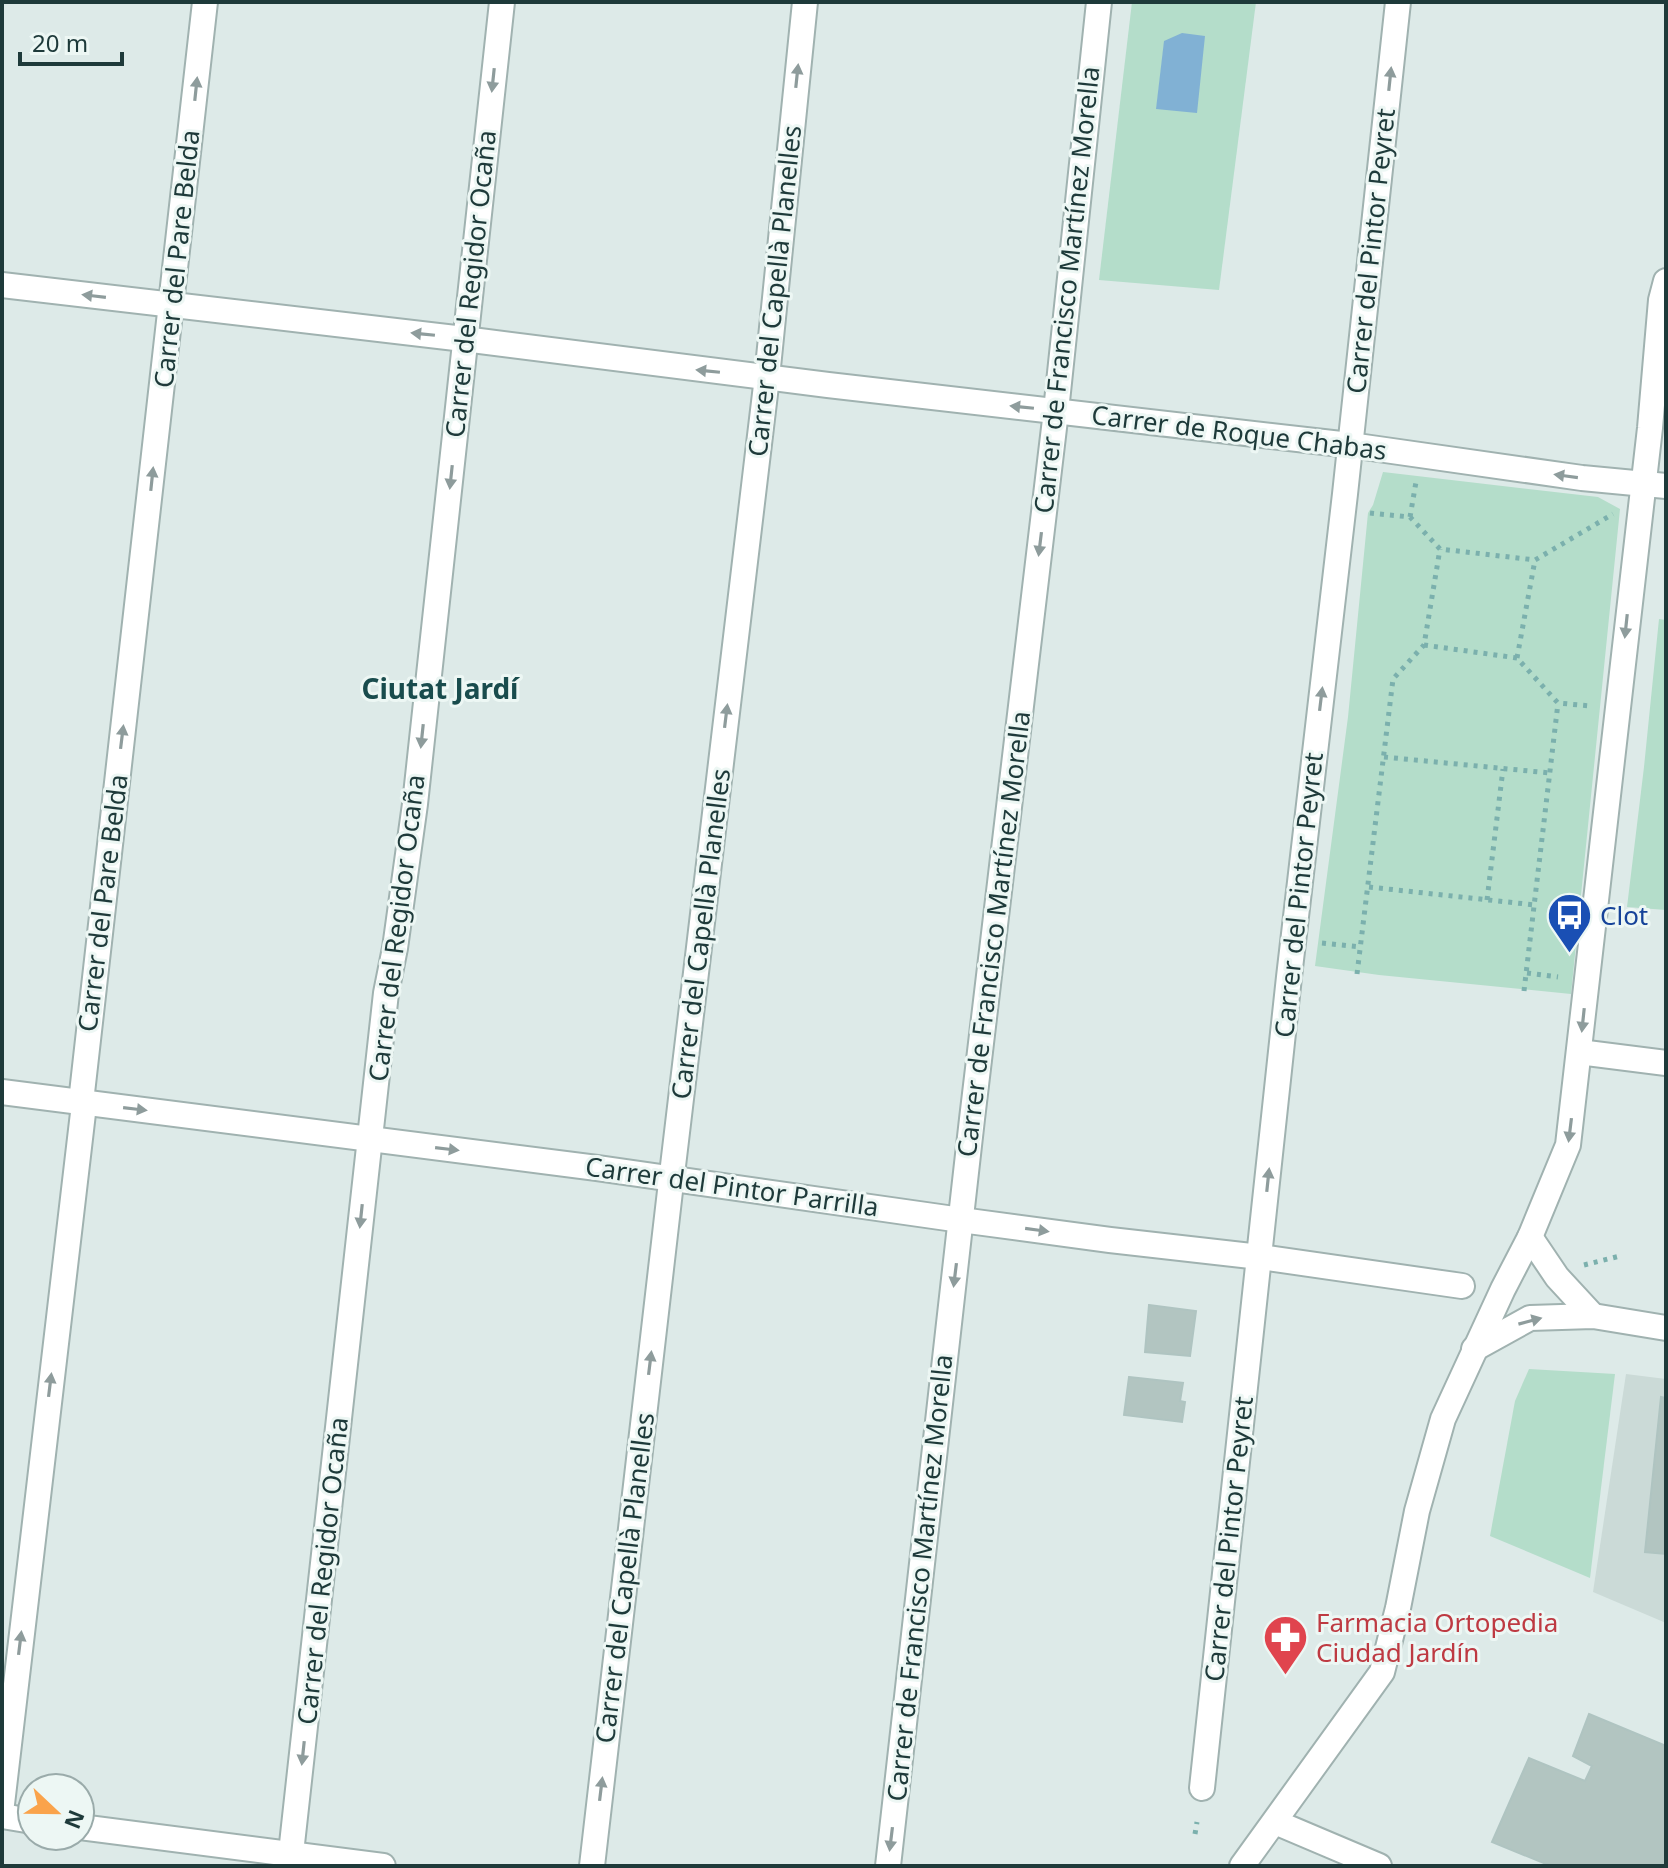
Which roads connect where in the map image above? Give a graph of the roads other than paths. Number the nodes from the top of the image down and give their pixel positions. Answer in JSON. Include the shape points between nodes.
{"nodes":[{"id":1,"x":205,"y":2,"type":"edge"},
{"id":2,"x":502,"y":2,"type":"edge"},
{"id":3,"x":805,"y":2,"type":"edge"},
{"id":4,"x":1099,"y":2,"type":"edge"},
{"id":5,"x":1398,"y":2,"type":"edge"},
{"id":6,"x":1666,"y":281,"type":"edge"},
{"id":7,"x":2,"y":285,"type":"edge"},
{"id":8,"x":172,"y":306,"type":"junction"},
{"id":9,"x":464,"y":339,"type":"junction"},
{"id":10,"x":767,"y":377,"type":"junction"},
{"id":11,"x":1056,"y":411,"type":"junction"},
{"id":12,"x":1350,"y":445,"type":"junction"},
{"id":13,"x":1655,"y":485,"type":"edge"},
{"id":14,"x":1579,"y":1052,"type":"junction"},
{"id":15,"x":1666,"y":1063,"type":"edge"},
{"id":16,"x":2,"y":1092,"type":"edge"},
{"id":17,"x":81,"y":1102,"type":"junction"},
{"id":18,"x":370,"y":1139,"type":"junction"},
{"id":19,"x":672,"y":1179,"type":"junction"},
{"id":20,"x":961,"y":1220,"type":"junction"},
{"id":21,"x":1530,"y":1237,"type":"junction"},
{"id":22,"x":1260,"y":1257,"type":"junction"},
{"id":23,"x":1462,"y":1286,"type":"dead end"},
{"id":24,"x":1593,"y":1316,"type":"junction"},
{"id":25,"x":1666,"y":1328,"type":"edge"},
{"id":26,"x":1474,"y":1349,"type":"junction"},
{"id":27,"x":1202,"y":1788,"type":"dead end"},
{"id":28,"x":2,"y":1804,"type":"edge"},
{"id":29,"x":1275,"y":1822,"type":"junction"},
{"id":30,"x":96,"y":1829,"type":"edge"},
{"id":31,"x":291,"y":1853,"type":"junction"},
{"id":32,"x":383,"y":1866,"type":"edge"},
{"id":33,"x":592,"y":1866,"type":"edge"},
{"id":34,"x":888,"y":1866,"type":"edge"},
{"id":35,"x":1242,"y":1866,"type":"edge"},
{"id":36,"x":1379,"y":1866,"type":"edge"}],
"edges":[{"from":8,"to":1,"type":"street","name":"Carrer del Pare Belda","one_way":true},
{"from":2,"to":9,"type":"street","name":"Carrer del Regidor Ocaña","one_way":true},
{"from":10,"to":3,"type":"street","name":"Carrer del Capellà Planelles","one_way":true},
{"from":4,"to":11,"type":"street","name":"Carrer de Francisco Martínez Morella"},
{"from":12,"to":5,"type":"street","name":"Carrer del Pintor Peyret","one_way":true},
{"from":6,"to":13,"type":"street","via":[[1656,364]]},
{"from":8,"to":7,"type":"street","name":"Carrer de Roque Chabas","one_way":true},
{"from":9,"to":8,"type":"street","name":"Carrer de Roque Chabas","one_way":true},
{"from":17,"to":8,"type":"street","name":"Carrer del Pare Belda","one_way":true},
{"from":10,"to":9,"type":"street","name":"Carrer de Roque Chabas","one_way":true},
{"from":9,"to":18,"type":"street","name":"Carrer del Regidor Ocaña","one_way":true,"via":[[415,804]]},
{"from":11,"to":10,"type":"street","name":"Carrer de Roque Chabas","one_way":true},
{"from":19,"to":10,"type":"street","name":"Carrer del Capellà Planelles","one_way":true},
{"from":11,"to":12,"type":"street","name":"Carrer de Roque Chabas"},
{"from":11,"to":20,"type":"street","name":"Carrer de Francisco Martínez Morella","one_way":true},
{"from":13,"to":12,"type":"street","name":"Carrer de Roque Chabas","one_way":true},
{"from":22,"to":12,"type":"street","name":"Carrer del Pintor Peyret","one_way":true},
{"from":13,"to":14,"type":"street","one_way":true},
{"from":14,"to":15,"type":"street"},
{"from":14,"to":21,"type":"street","one_way":true,"via":[[1568,1145]]},
{"from":16,"to":17,"type":"street","name":"Carrer del Pintor Parrilla"},
{"from":17,"to":18,"type":"street","name":"Carrer del Pintor Parrilla","one_way":true},
{"from":28,"to":17,"type":"street","name":"Carrer del Pare Belda","one_way":true},
{"from":18,"to":19,"type":"street","name":"Carrer del Pintor Parrilla","one_way":true},
{"from":18,"to":31,"type":"street","name":"Carrer del Regidor Ocaña","one_way":true},
{"from":19,"to":20,"type":"street","name":"Carrer del Pintor Parrilla"},
{"from":33,"to":19,"type":"street","name":"Carrer del Capellà Planelles","one_way":true},
{"from":20,"to":22,"type":"street","name":"Carrer del Pintor Parrilla","one_way":true},
{"from":20,"to":34,"type":"street","name":"Carrer de Francisco Martínez Morella","one_way":true},
{"from":21,"to":24,"type":"street"},
{"from":21,"to":26,"type":"street"},
{"from":22,"to":23,"type":"street","name":"Carrer del Pintor Parrilla"},
{"from":22,"to":27,"type":"street","name":"Carrer del Pintor Peyret"},
{"from":24,"to":25,"type":"street"},
{"from":26,"to":24,"type":"street","one_way":true,"via":[[1530,1318]]},
{"from":26,"to":29,"type":"street","via":[[1434,1447],[1382,1672]]},
{"from":29,"to":35,"type":"street"},
{"from":29,"to":36,"type":"street"},
{"from":30,"to":31,"type":"street"},
{"from":31,"to":32,"type":"street"}]}
